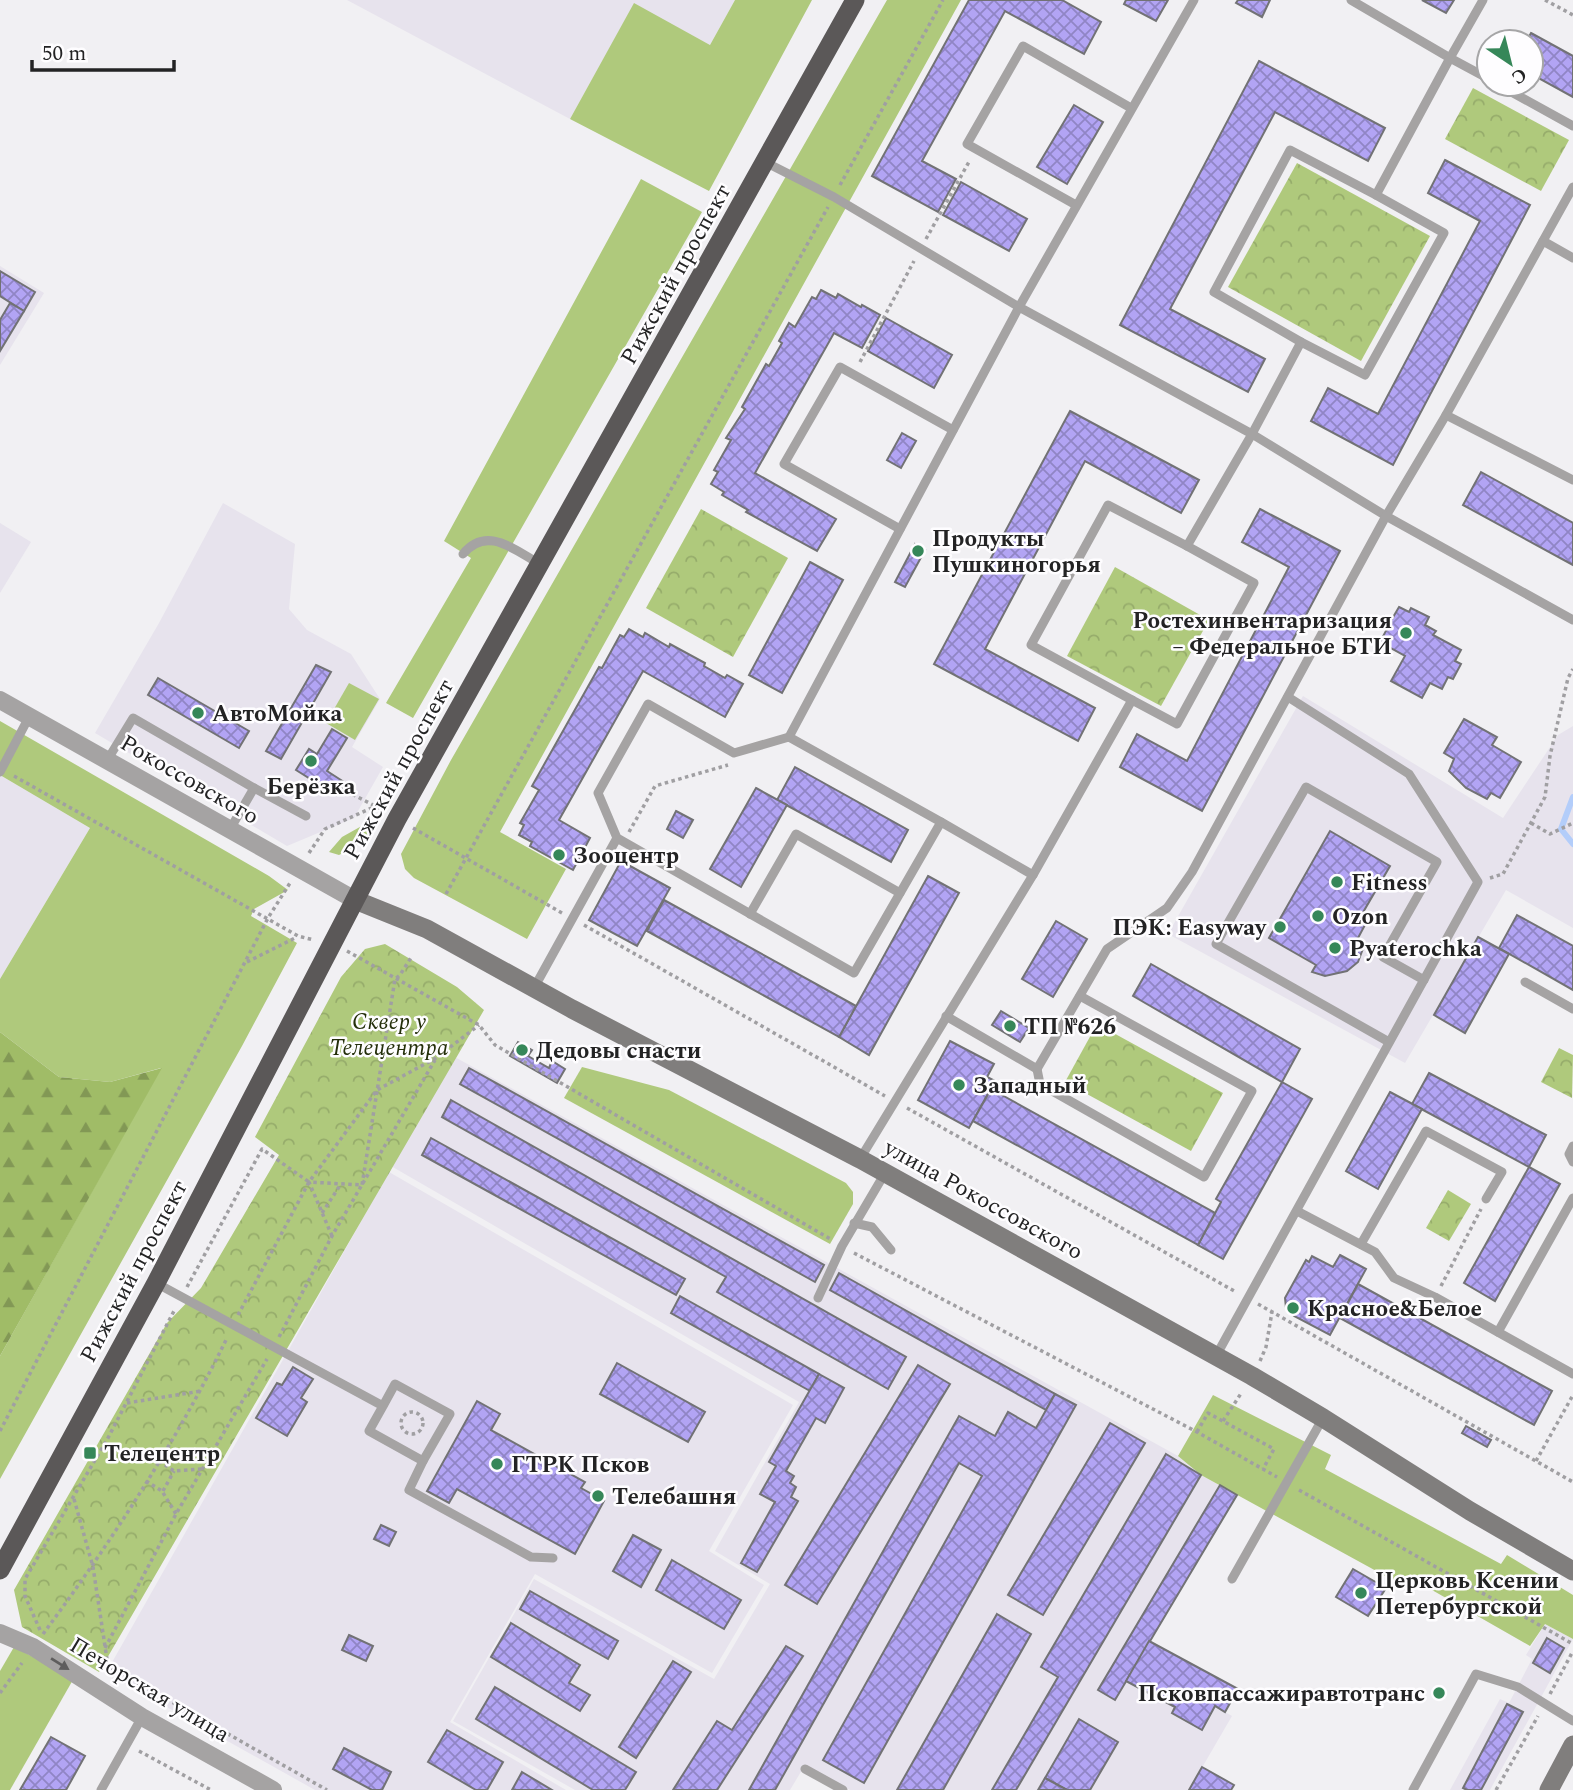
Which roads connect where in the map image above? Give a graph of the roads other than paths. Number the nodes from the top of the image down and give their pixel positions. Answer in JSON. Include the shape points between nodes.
{"nodes":[{"id":1,"x":1194,"y":0,"type":"edge"},
{"id":2,"x":1351,"y":0,"type":"edge"},
{"id":3,"x":1483,"y":0,"type":"edge"},
{"id":4,"x":849,"y":4,"type":"edge"},
{"id":5,"x":1450,"y":58,"type":"junction"},
{"id":6,"x":1475,"y":71,"type":"edge"},
{"id":7,"x":1522,"y":98,"type":"edge"},
{"id":8,"x":1131,"y":108,"type":"junction"},
{"id":9,"x":1573,"y":126,"type":"edge"},
{"id":10,"x":765,"y":162,"type":"junction"},
{"id":11,"x":1573,"y":187,"type":"edge"},
{"id":12,"x":1376,"y":195,"type":"junction"},
{"id":13,"x":1076,"y":205,"type":"junction"},
{"id":14,"x":1543,"y":242,"type":"junction"},
{"id":15,"x":1573,"y":258,"type":"edge"},
{"id":16,"x":1019,"y":306,"type":"junction"},
{"id":17,"x":1301,"y":342,"type":"junction"},
{"id":18,"x":1446,"y":415,"type":"junction"},
{"id":19,"x":953,"y":430,"type":"junction"},
{"id":20,"x":1252,"y":434,"type":"junction"},
{"id":21,"x":1573,"y":480,"type":"edge"},
{"id":22,"x":1386,"y":516,"type":"junction"},
{"id":23,"x":900,"y":529,"type":"junction"},
{"id":24,"x":1187,"y":546,"type":"junction"},
{"id":25,"x":463,"y":554,"type":"dead end"},
{"id":26,"x":540,"y":564,"type":"junction"},
{"id":27,"x":1573,"y":620,"type":"edge"},
{"id":28,"x":1288,"y":697,"type":"junction"},
{"id":29,"x":0,"y":700,"type":"edge"},
{"id":30,"x":1132,"y":700,"type":"junction"},
{"id":31,"x":29,"y":717,"type":"junction"},
{"id":32,"x":789,"y":737,"type":"junction"},
{"id":33,"x":108,"y":760,"type":"junction"},
{"id":34,"x":1,"y":770,"type":"edge"},
{"id":35,"x":254,"y":788,"type":"junction"},
{"id":36,"x":306,"y":816,"type":"dead end"},
{"id":37,"x":941,"y":822,"type":"junction"},
{"id":38,"x":229,"y":831,"type":"junction"},
{"id":39,"x":620,"y":840,"type":"junction"},
{"id":40,"x":1033,"y":875,"type":"junction"},
{"id":41,"x":900,"y":893,"type":"junction"},
{"id":42,"x":355,"y":900,"type":"junction"},
{"id":43,"x":750,"y":914,"type":"junction"},
{"id":44,"x":1424,"y":980,"type":"junction"},
{"id":45,"x":1525,"y":982,"type":"dead end"},
{"id":46,"x":534,"y":988,"type":"junction"},
{"id":47,"x":1080,"y":996,"type":"junction"},
{"id":48,"x":1573,"y":1009,"type":"edge"},
{"id":49,"x":946,"y":1016,"type":"junction"},
{"id":50,"x":1388,"y":1042,"type":"junction"},
{"id":51,"x":1037,"y":1069,"type":"junction"},
{"id":52,"x":1573,"y":1146,"type":"edge"},
{"id":53,"x":860,"y":1159,"type":"junction"},
{"id":54,"x":1573,"y":1162,"type":"edge"},
{"id":55,"x":884,"y":1173,"type":"junction"},
{"id":56,"x":1573,"y":1198,"type":"edge"},
{"id":57,"x":1486,"y":1199,"type":"road end"},
{"id":58,"x":1297,"y":1211,"type":"junction"},
{"id":59,"x":855,"y":1223,"type":"junction"},
{"id":60,"x":1361,"y":1244,"type":"junction"},
{"id":61,"x":891,"y":1250,"type":"dead end"},
{"id":62,"x":156,"y":1283,"type":"junction"},
{"id":63,"x":818,"y":1298,"type":"dead end"},
{"id":64,"x":1498,"y":1332,"type":"junction"},
{"id":65,"x":1216,"y":1356,"type":"junction"},
{"id":66,"x":1573,"y":1374,"type":"edge"},
{"id":67,"x":383,"y":1406,"type":"junction"},
{"id":68,"x":1323,"y":1418,"type":"junction"},
{"id":69,"x":423,"y":1461,"type":"junction"},
{"id":70,"x":553,"y":1559,"type":"dead end"},
{"id":71,"x":0,"y":1570,"type":"edge"},
{"id":72,"x":1573,"y":1571,"type":"edge"},
{"id":73,"x":1233,"y":1579,"type":"dead end"},
{"id":74,"x":0,"y":1633,"type":"edge"},
{"id":75,"x":142,"y":1717,"type":"junction"},
{"id":76,"x":1573,"y":1721,"type":"edge"},
{"id":77,"x":1573,"y":1745,"type":"edge"},
{"id":78,"x":805,"y":1769,"type":"dead end"},
{"id":79,"x":101,"y":1790,"type":"edge"},
{"id":80,"x":274,"y":1790,"type":"edge"},
{"id":81,"x":843,"y":1790,"type":"edge"},
{"id":82,"x":1413,"y":1790,"type":"edge"},
{"id":83,"x":1549,"y":1790,"type":"edge"}],
"edges":[{"from":1,"to":8,"type":"lane"},
{"from":2,"to":5,"type":"lane"},
{"from":3,"to":5,"type":"lane"},
{"from":4,"to":10,"type":"highway","name":"Рижский проспект"},
{"from":5,"to":6,"type":"lane"},
{"from":5,"to":12,"type":"lane"},
{"from":7,"to":9,"type":"lane"},
{"from":8,"to":13,"type":"lane"},
{"from":8,"to":13,"type":"lane","via":[[1023,46],[973,133],[967,144]]},
{"from":10,"to":16,"type":"lane","via":[[834,197]]},
{"from":10,"to":26,"type":"highway","name":"Рижский проспект"},
{"from":11,"to":14,"type":"lane"},
{"from":12,"to":17,"type":"lane","via":[[1444,233],[1366,375]]},
{"from":12,"to":17,"type":"lane","via":[[1290,150],[1214,292]]},
{"from":13,"to":16,"type":"lane"},
{"from":14,"to":15,"type":"lane"},
{"from":14,"to":18,"type":"lane"},
{"from":16,"to":19,"type":"lane"},
{"from":16,"to":20,"type":"lane"},
{"from":17,"to":20,"type":"lane"},
{"from":18,"to":21,"type":"lane"},
{"from":18,"to":22,"type":"lane"},
{"from":19,"to":23,"type":"lane"},
{"from":19,"to":23,"type":"lane","via":[[840,368],[785,464]]},
{"from":20,"to":22,"type":"lane"},
{"from":20,"to":24,"type":"lane"},
{"from":22,"to":27,"type":"lane"},
{"from":22,"to":28,"type":"lane"},
{"from":23,"to":32,"type":"lane"},
{"from":24,"to":30,"type":"lane","via":[[1254,583],[1177,724]]},
{"from":24,"to":30,"type":"lane","via":[[1108,505],[1031,645]]},
{"from":25,"to":26,"type":"lane","via":[[479,540],[491,540]]},
{"from":26,"to":42,"type":"highway","name":"Рижский проспект"},
{"from":28,"to":44,"type":"lane","via":[[1409,774],[1478,882]]},
{"from":28,"to":47,"type":"lane","via":[[1192,873],[1167,908],[1107,949]]},
{"from":29,"to":31,"type":"street","name":"Рокоссовского"},
{"from":30,"to":40,"type":"lane"},
{"from":31,"to":33,"type":"street","name":"Рокоссовского"},
{"from":31,"to":34,"type":"lane"},
{"from":32,"to":37,"type":"lane"},
{"from":32,"to":39,"type":"lane","via":[[734,753],[648,704],[598,793]]},
{"from":33,"to":35,"type":"lane","via":[[133,718]]},
{"from":33,"to":38,"type":"street","name":"Рокоссовского"},
{"from":35,"to":36,"type":"lane"},
{"from":35,"to":38,"type":"lane"},
{"from":37,"to":40,"type":"lane"},
{"from":37,"to":41,"type":"lane"},
{"from":38,"to":42,"type":"street","name":"Рокоссовского"},
{"from":39,"to":43,"type":"lane"},
{"from":39,"to":46,"type":"lane"},
{"from":40,"to":49,"type":"lane"},
{"from":41,"to":43,"type":"lane","via":[[796,834]]},
{"from":41,"to":43,"type":"lane","via":[[854,973]]},
{"from":42,"to":46,"type":"main road","name":"улица Рокоссовского","via":[[427,929]]},
{"from":42,"to":62,"type":"highway","name":"Рижский проспект"},
{"from":44,"to":50,"type":"lane"},
{"from":44,"to":50,"type":"lane","via":[[1383,957],[1437,862],[1306,787],[1216,944]]},
{"from":45,"to":48,"type":"lane"},
{"from":46,"to":53,"type":"main road","name":"улица Рокоссовского"},
{"from":47,"to":51,"type":"lane"},
{"from":47,"to":51,"type":"lane","via":[[1252,1091],[1204,1177],[1040,1084]]},
{"from":49,"to":51,"type":"lane"},
{"from":49,"to":53,"type":"lane"},
{"from":50,"to":58,"type":"lane"},
{"from":52,"to":54,"type":"lane","via":[[1569,1154]]},
{"from":53,"to":55,"type":"main road","name":"улица Рокоссовского"},
{"from":55,"to":59,"type":"lane"},
{"from":55,"to":65,"type":"main road","name":"улица Рокоссовского"},
{"from":56,"to":64,"type":"lane"},
{"from":57,"to":60,"type":"lane","via":[[1502,1172],[1426,1131]]},
{"from":58,"to":60,"type":"lane"},
{"from":58,"to":65,"type":"lane"},
{"from":59,"to":61,"type":"lane","via":[[872,1227]]},
{"from":59,"to":63,"type":"lane"},
{"from":60,"to":64,"type":"lane","via":[[1376,1252],[1394,1278]]},
{"from":62,"to":67,"type":"lane"},
{"from":62,"to":71,"type":"highway","name":"Рижский проспект"},
{"from":64,"to":66,"type":"lane"},
{"from":65,"to":68,"type":"main road","name":"улица Рокоссовского"},
{"from":67,"to":69,"type":"lane","via":[[369,1431]]},
{"from":67,"to":69,"type":"lane","via":[[396,1384],[450,1414]]},
{"from":68,"to":72,"type":"main road","name":"улица Рокоссовского"},
{"from":68,"to":73,"type":"lane"},
{"from":69,"to":70,"type":"lane","via":[[409,1490],[531,1558]]},
{"from":74,"to":75,"type":"street","name":"Печорская улица","one_way":true,"via":[[38,1641]]},
{"from":75,"to":79,"type":"lane"},
{"from":75,"to":80,"type":"street","name":"Печорская улица"},
{"from":76,"to":82,"type":"lane","via":[[1518,1687],[1476,1674]]},
{"from":77,"to":83,"type":"main road"},
{"from":78,"to":81,"type":"lane"}]}
